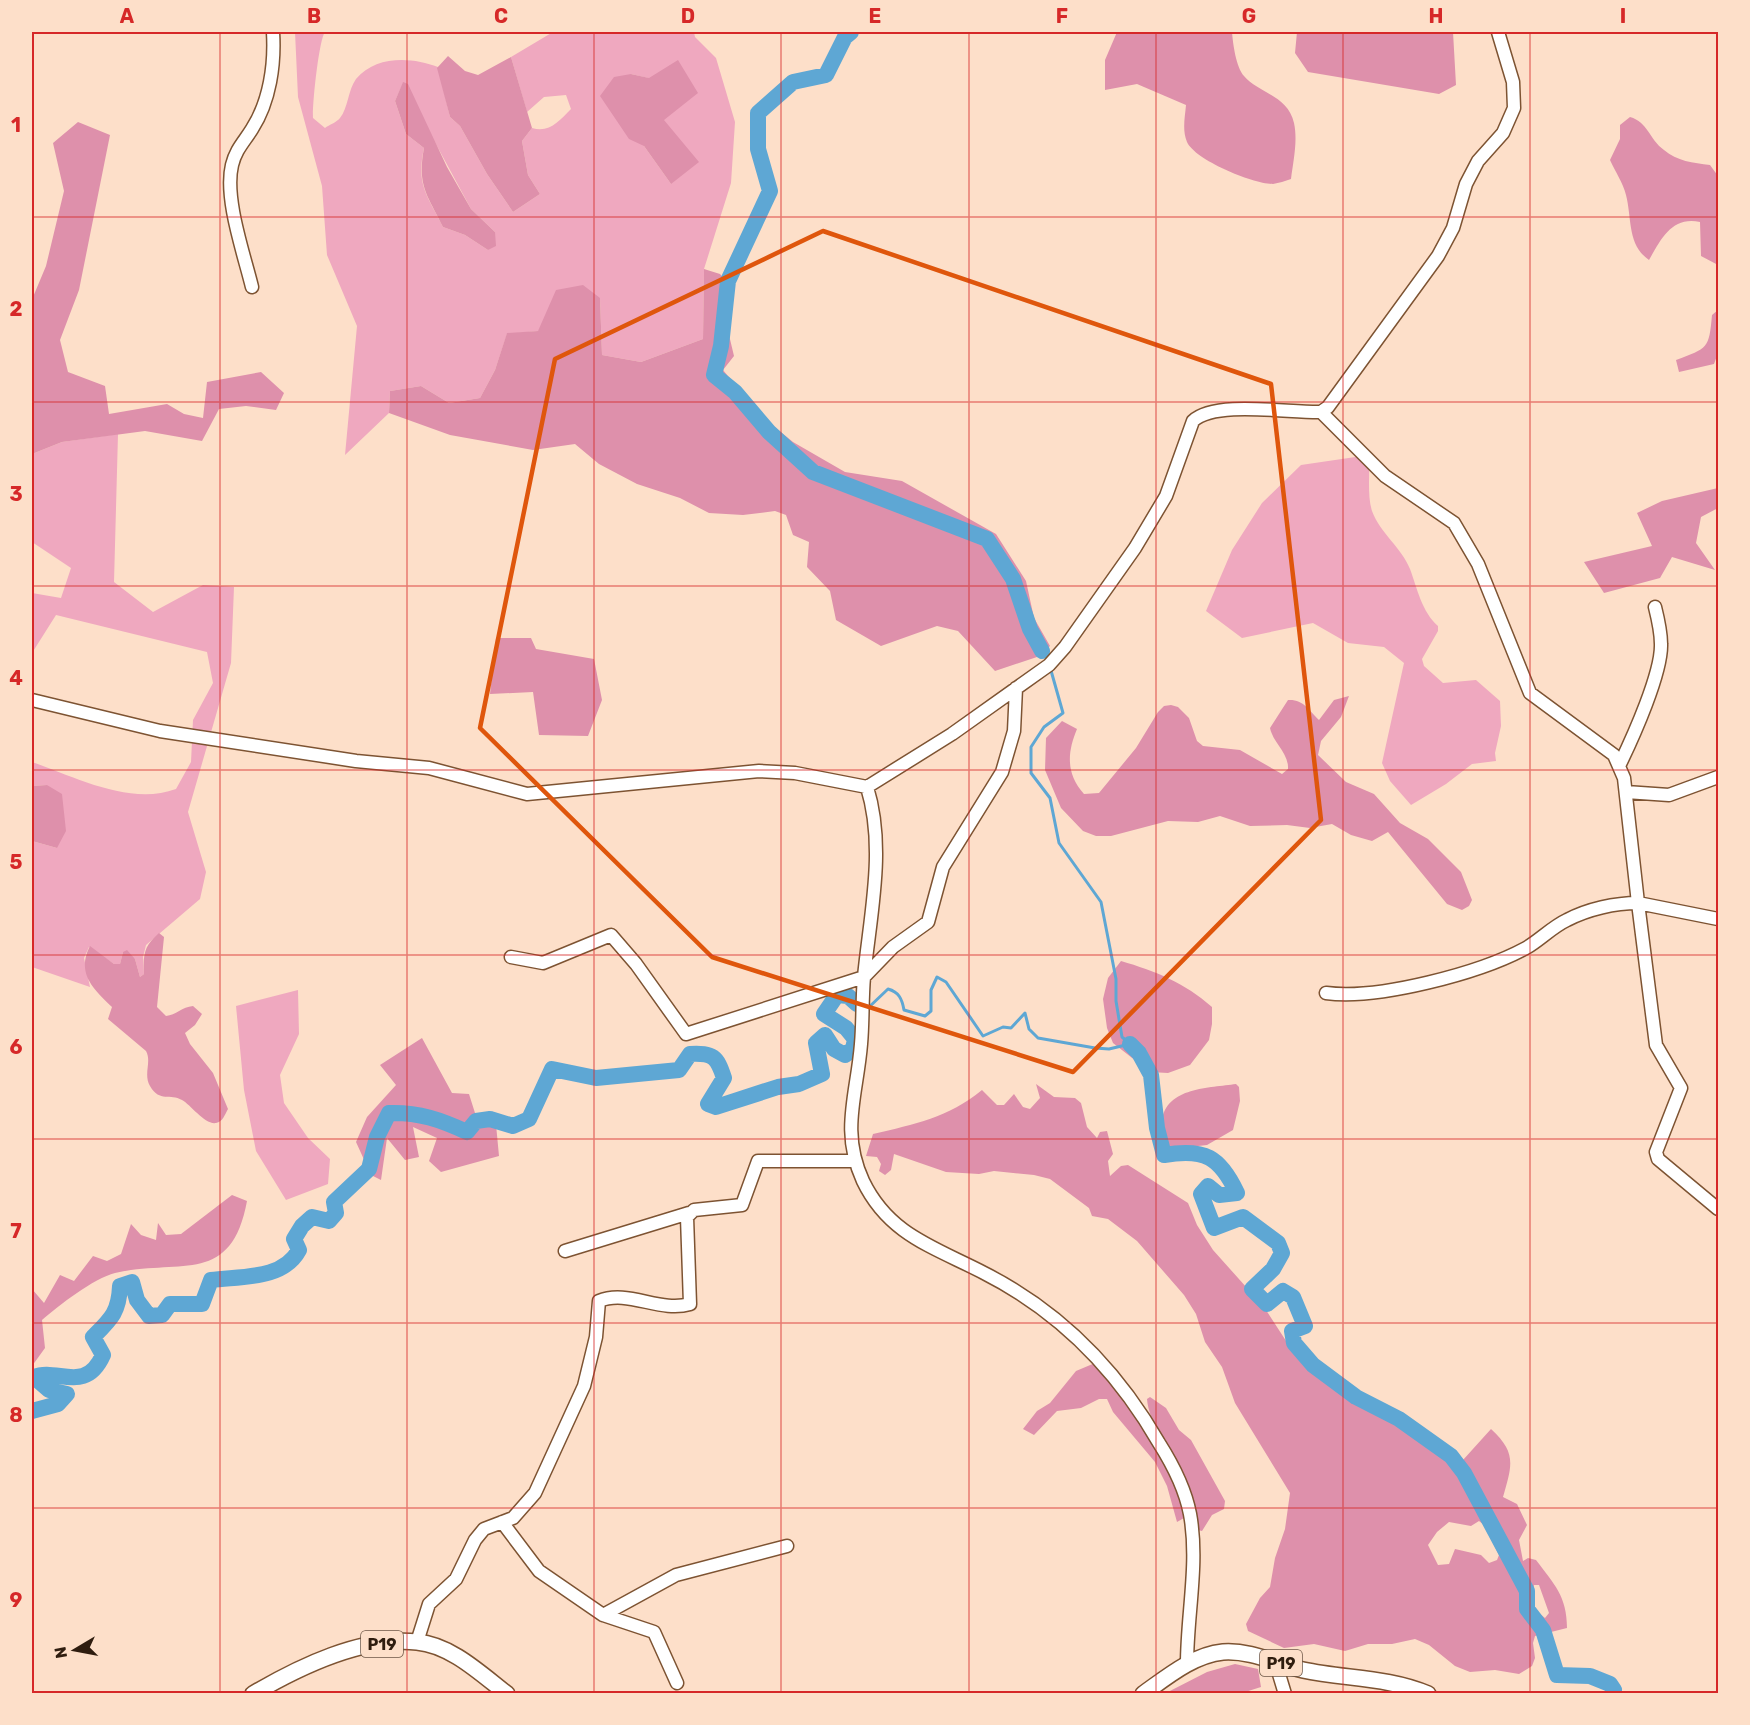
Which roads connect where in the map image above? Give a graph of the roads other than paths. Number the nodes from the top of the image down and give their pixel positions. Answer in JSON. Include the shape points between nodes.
{"nodes":[{"id":1,"x":273,"y":32,"type":"edge"},
{"id":2,"x":1498,"y":32,"type":"edge"},
{"id":3,"x":252,"y":287,"type":"dead end"},
{"id":4,"x":1321,"y":412,"type":"junction"},
{"id":5,"x":1655,"y":607,"type":"dead end"},
{"id":6,"x":1016,"y":688,"type":"junction"},
{"id":7,"x":32,"y":700,"type":"edge"},
{"id":8,"x":1620,"y":764,"type":"junction"},
{"id":9,"x":1719,"y":777,"type":"edge"},
{"id":10,"x":867,"y":787,"type":"junction"},
{"id":11,"x":1626,"y":792,"type":"junction"},
{"id":12,"x":1638,"y":903,"type":"junction"},
{"id":13,"x":1719,"y":919,"type":"edge"},
{"id":14,"x":511,"y":957,"type":"dead end"},
{"id":15,"x":864,"y":977,"type":"junction"},
{"id":16,"x":1326,"y":993,"type":"dead end"},
{"id":17,"x":855,"y":1161,"type":"junction"},
{"id":18,"x":1719,"y":1209,"type":"edge"},
{"id":19,"x":689,"y":1213,"type":"junction"},
{"id":20,"x":565,"y":1251,"type":"dead end"},
{"id":21,"x":502,"y":1522,"type":"junction"},
{"id":22,"x":787,"y":1546,"type":"dead end"},
{"id":23,"x":603,"y":1615,"type":"junction"},
{"id":24,"x":417,"y":1642,"type":"junction"},
{"id":25,"x":1275,"y":1661,"type":"junction"},
{"id":26,"x":1187,"y":1664,"type":"junction"},
{"id":27,"x":677,"y":1683,"type":"dead end"},
{"id":28,"x":253,"y":1694,"type":"edge"},
{"id":29,"x":507,"y":1694,"type":"edge"},
{"id":30,"x":1143,"y":1694,"type":"edge"},
{"id":31,"x":1285,"y":1694,"type":"edge"},
{"id":32,"x":1428,"y":1694,"type":"edge"}],
"edges":[{"from":1,"to":3,"type":"street","via":[[272,71],[264,106],[252,130],[238,146],[231,166],[231,189]]},
{"from":2,"to":4,"type":"street","via":[[1515,96],[1511,120],[1478,161],[1466,184],[1453,228],[1438,255],[1349,380]]},
{"from":4,"to":6,"type":"street","via":[[1224,409],[1201,414],[1192,421],[1166,495],[1135,548],[1065,647],[1049,665]]},
{"from":4,"to":8,"type":"street","via":[[1385,476],[1454,523],[1478,564],[1530,693],[1614,755]]},
{"from":5,"to":8,"type":"street","via":[[1661,646],[1658,664],[1637,728]]},
{"from":6,"to":10,"type":"street"},
{"from":6,"to":15,"type":"street","via":[[1014,731],[1002,772],[943,867],[928,922],[893,947]]},
{"from":7,"to":10,"type":"street","via":[[160,731],[356,761],[429,768],[527,794],[759,771],[795,772]]},
{"from":8,"to":11,"type":"street"},
{"from":9,"to":11,"type":"street","via":[[1669,795]]},
{"from":10,"to":15,"type":"street","via":[[875,824],[876,864]]},
{"from":11,"to":12,"type":"street"},
{"from":12,"to":13,"type":"street"},
{"from":12,"to":16,"type":"street","via":[[1600,908],[1567,920],[1526,948],[1465,974],[1357,995]]},
{"from":12,"to":18,"type":"street","via":[[1656,1045],[1681,1088],[1656,1152],[1658,1159]]},
{"from":14,"to":15,"type":"street","via":[[543,963],[610,935],[686,1034]]},
{"from":15,"to":17,"type":"street","via":[[861,1043],[850,1120]]},
{"from":17,"to":19,"type":"street","via":[[758,1161],[742,1205]]},
{"from":17,"to":26,"type":"street","via":[[875,1201],[898,1228],[1034,1301],[1103,1364],[1149,1424],[1181,1482],[1190,1515],[1192,1587]]},
{"from":19,"to":20,"type":"street"},
{"from":19,"to":21,"type":"street","via":[[690,1304],[666,1306],[619,1298],[599,1301],[596,1337],[584,1386],[535,1493],[521,1511]]},
{"from":21,"to":23,"type":"street","via":[[538,1571]]},
{"from":21,"to":24,"type":"street","via":[[484,1529],[456,1579],[429,1604]]},
{"from":22,"to":23,"type":"street","via":[[676,1575]]},
{"from":23,"to":27,"type":"street","via":[[654,1632]]},
{"from":24,"to":28,"type":"main road","number":"P19","via":[[377,1644],[316,1660]]},
{"from":24,"to":29,"type":"main road","number":"P19","via":[[456,1656]]},
{"from":25,"to":26,"type":"main road","number":"P19","via":[[1223,1652]]},
{"from":25,"to":31,"type":"street"},
{"from":25,"to":32,"type":"main road","number":"P19","via":[[1303,1670],[1402,1683]]},
{"from":26,"to":30,"type":"main road","number":"P19"}]}
